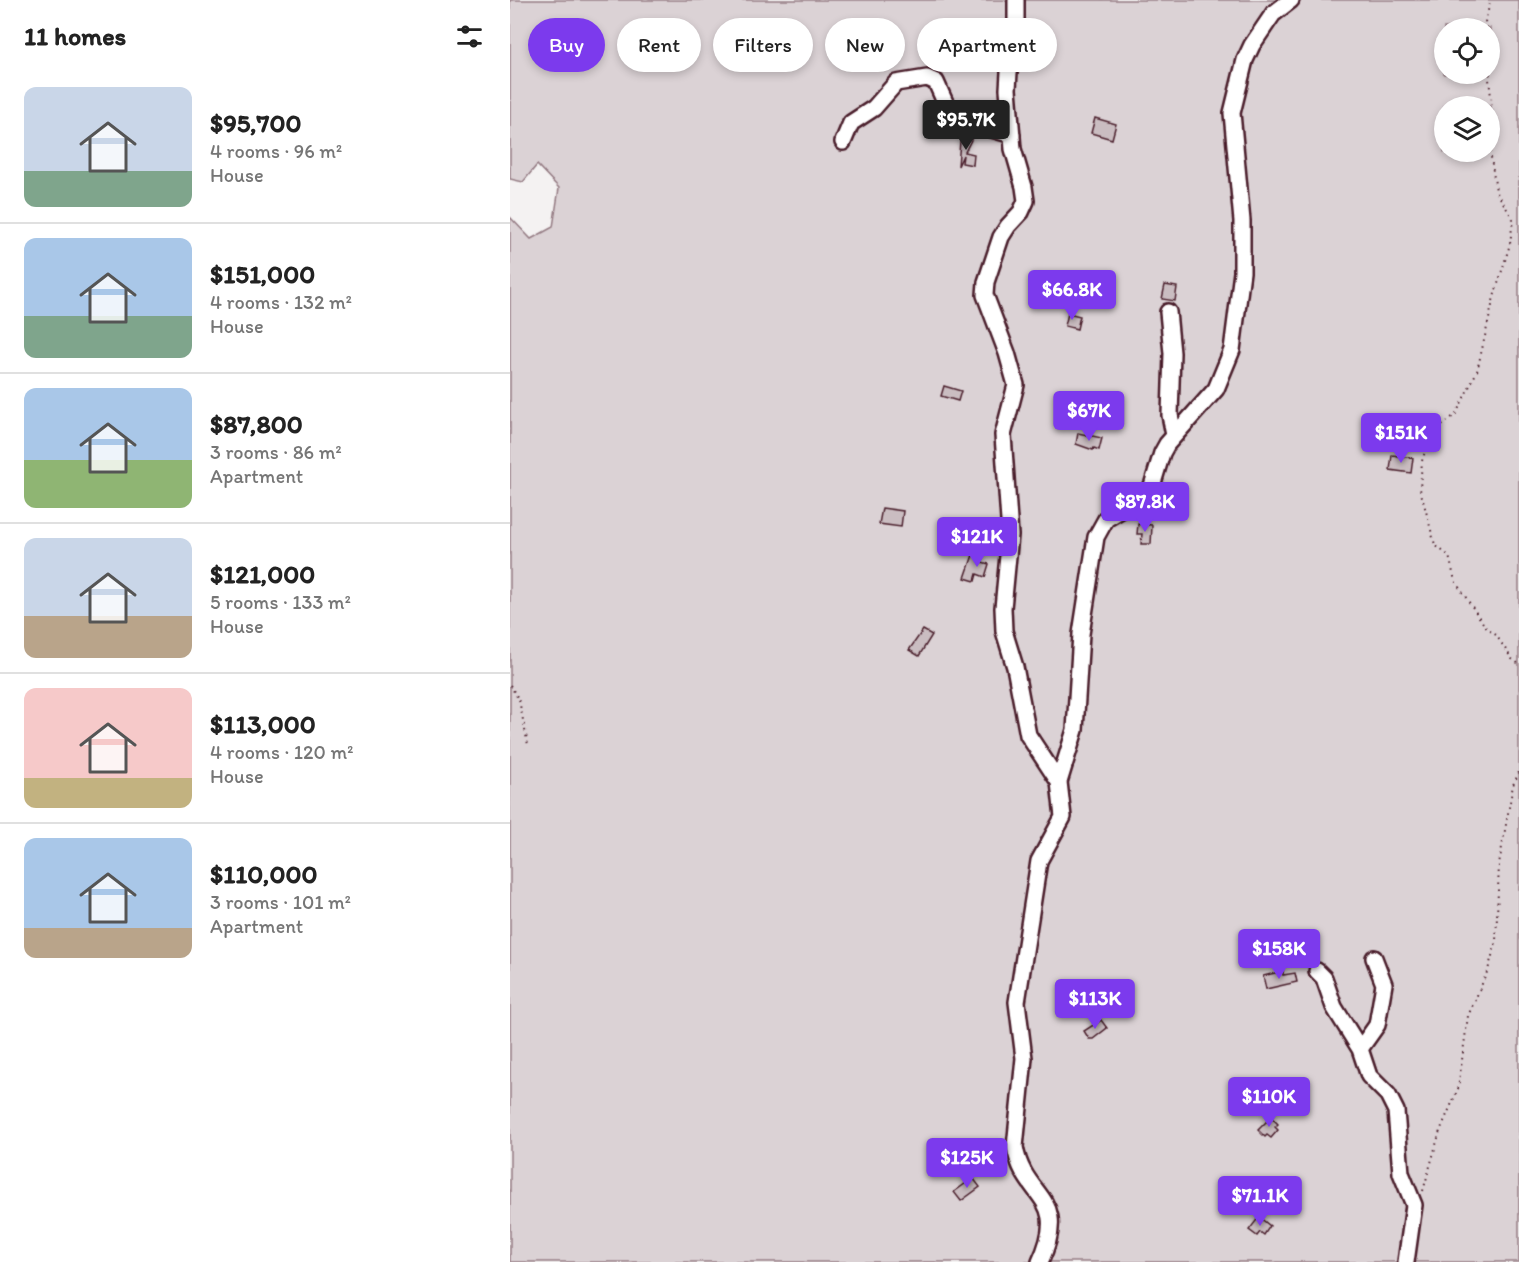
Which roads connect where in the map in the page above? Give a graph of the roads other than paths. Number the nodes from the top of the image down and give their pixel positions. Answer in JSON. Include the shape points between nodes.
{"nodes":[{"id":1,"x":1017,"y":0,"type":"edge"},
{"id":2,"x":1291,"y":0,"type":"edge"},
{"id":3,"x":1012,"y":135,"type":"junction"},
{"id":4,"x":843,"y":142,"type":"dead end"},
{"id":5,"x":1168,"y":312,"type":"dead end"},
{"id":6,"x":1174,"y":435,"type":"junction"},
{"id":7,"x":1059,"y":782,"type":"junction"},
{"id":8,"x":1374,"y":958,"type":"dead end"},
{"id":9,"x":1317,"y":971,"type":"dead end"},
{"id":10,"x":1360,"y":1049,"type":"junction"},
{"id":11,"x":1040,"y":1262,"type":"edge"},
{"id":12,"x":1406,"y":1262,"type":"edge"}],
"edges":[{"from":1,"to":3,"type":"street","via":[[1016,45],[1008,78]]},
{"from":2,"to":6,"type":"street","via":[[1273,14],[1252,45],[1232,112],[1242,221],[1242,272],[1232,350],[1216,389]]},
{"from":3,"to":4,"type":"street","via":[[960,120],[948,109],[936,82],[927,78],[896,82],[874,108],[851,123]]},
{"from":3,"to":7,"type":"street","via":[[1025,207],[1004,231],[985,288],[1016,385],[1004,435],[1010,535],[1003,620],[1028,735]]},
{"from":5,"to":6,"type":"street","via":[[1172,353],[1170,415]]},
{"from":6,"to":7,"type":"street","via":[[1162,453],[1152,486],[1141,498],[1106,519],[1096,537],[1081,634],[1076,730]]},
{"from":7,"to":11,"type":"street","via":[[1063,817],[1039,861],[1017,1002],[1024,1058],[1015,1147],[1017,1160],[1051,1219],[1050,1236]]},
{"from":8,"to":10,"type":"street","via":[[1384,984],[1377,1025]]},
{"from":9,"to":10,"type":"street"},
{"from":10,"to":12,"type":"street","via":[[1369,1076],[1388,1095],[1398,1119],[1401,1173],[1414,1209]]}]}
